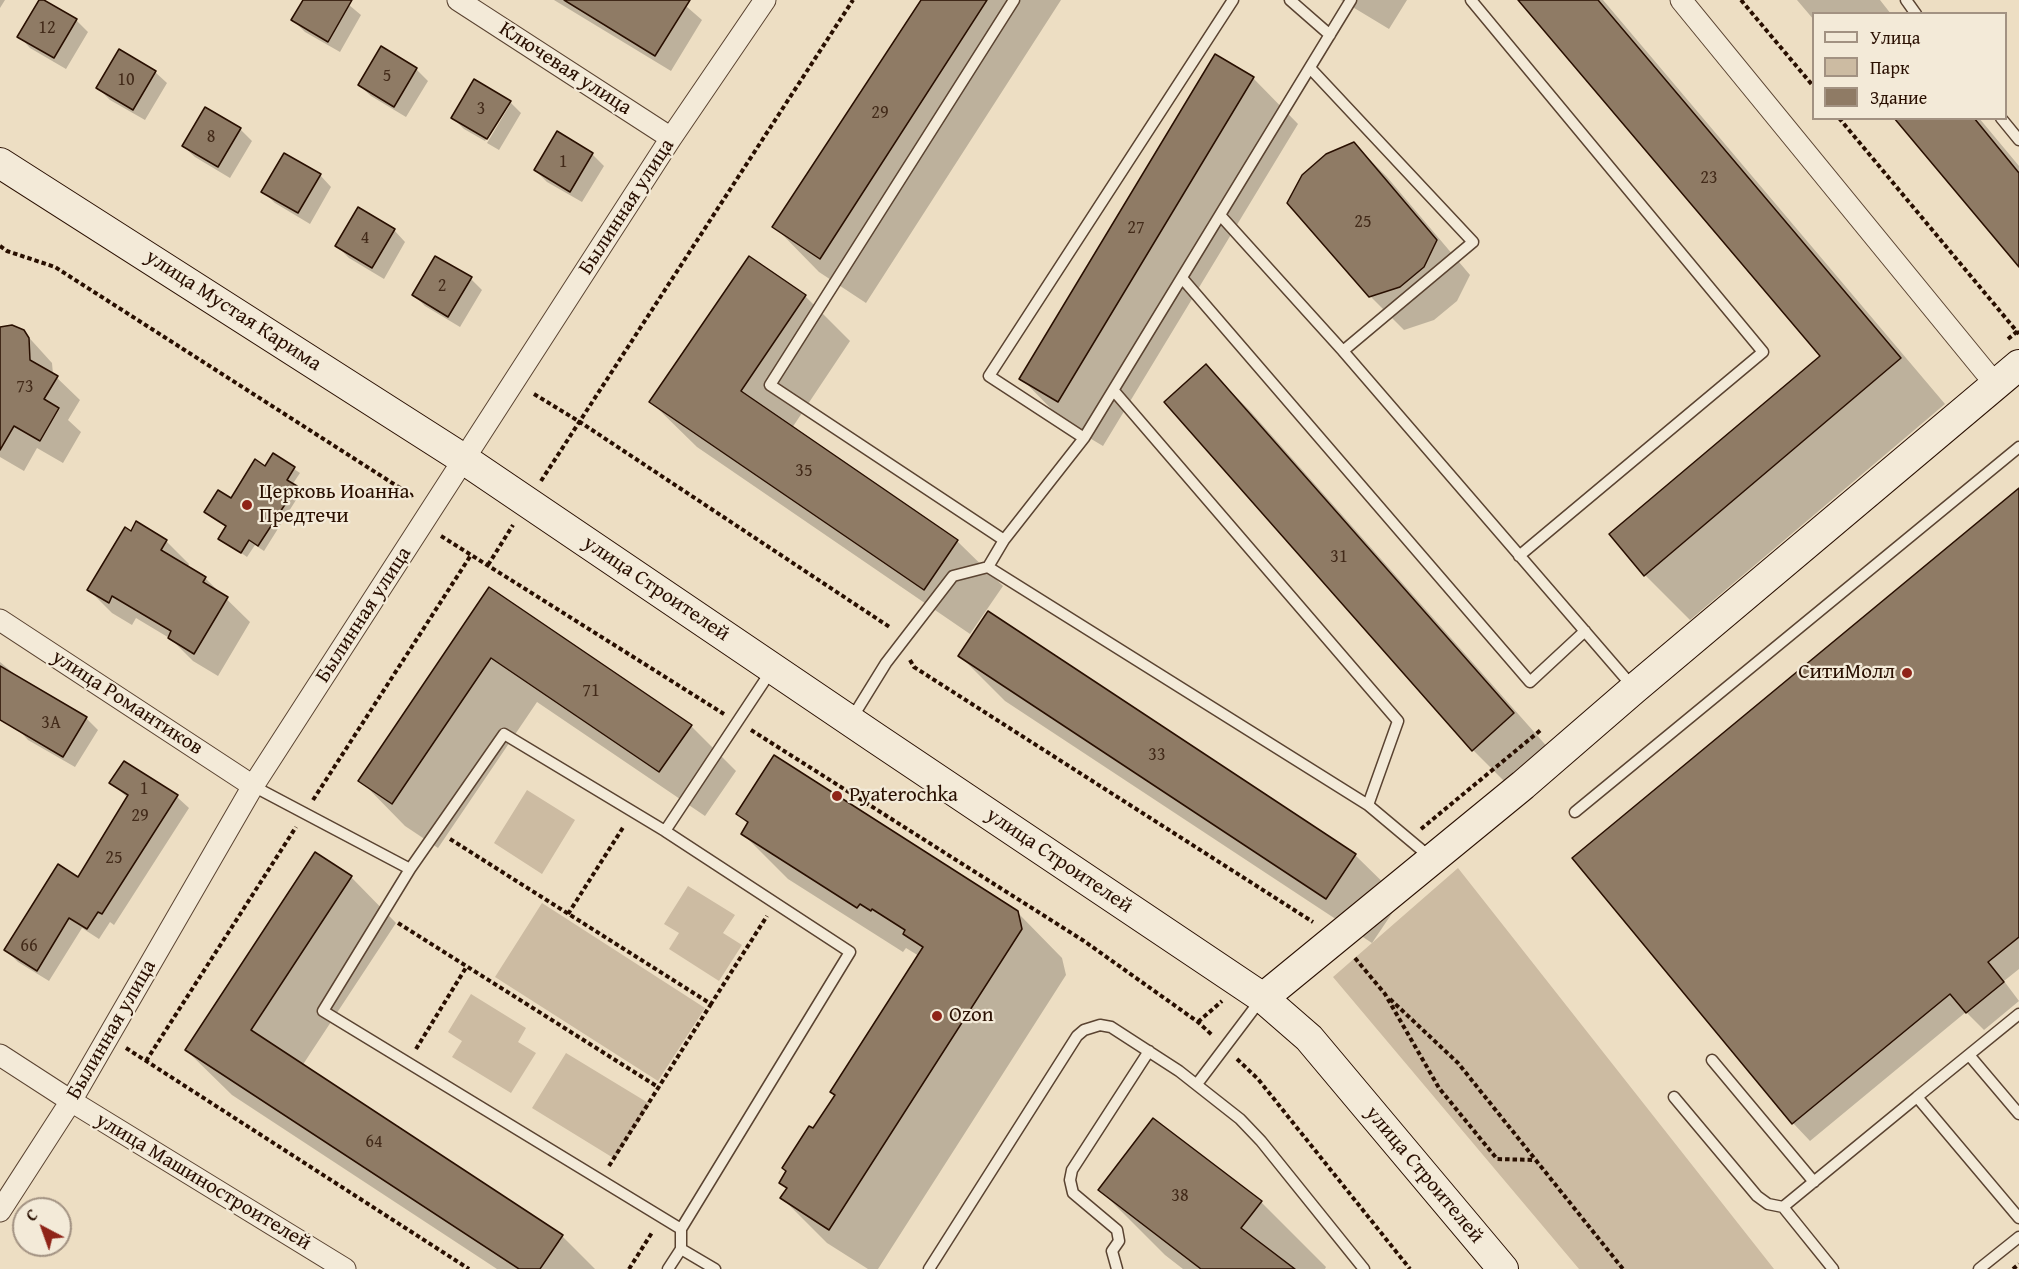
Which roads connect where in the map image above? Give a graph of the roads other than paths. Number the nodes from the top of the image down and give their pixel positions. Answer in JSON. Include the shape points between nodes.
{"nodes":[{"id":1,"x":458,"y":0,"type":"edge"},
{"id":2,"x":765,"y":0,"type":"edge"},
{"id":3,"x":1014,"y":0,"type":"edge"},
{"id":4,"x":1233,"y":0,"type":"edge"},
{"id":5,"x":1290,"y":0,"type":"edge"},
{"id":6,"x":1351,"y":0,"type":"edge"},
{"id":7,"x":1471,"y":0,"type":"edge"},
{"id":8,"x":1681,"y":0,"type":"edge"},
{"id":9,"x":1905,"y":0,"type":"edge"},
{"id":10,"x":1914,"y":12,"type":"edge"},
{"id":11,"x":1330,"y":35,"type":"junction"},
{"id":12,"x":1310,"y":68,"type":"junction"},
{"id":13,"x":2003,"y":120,"type":"edge"},
{"id":14,"x":671,"y":138,"type":"junction"},
{"id":15,"x":2018,"y":139,"type":"edge"},
{"id":16,"x":0,"y":163,"type":"edge"},
{"id":17,"x":1220,"y":216,"type":"junction"},
{"id":18,"x":1182,"y":279,"type":"junction"},
{"id":19,"x":1343,"y":351,"type":"junction"},
{"id":20,"x":2019,"y":365,"type":"edge"},
{"id":21,"x":1996,"y":385,"type":"junction"},
{"id":22,"x":1114,"y":391,"type":"junction"},
{"id":23,"x":1084,"y":438,"type":"junction"},
{"id":24,"x":2019,"y":447,"type":"edge"},
{"id":25,"x":465,"y":460,"type":"junction"},
{"id":26,"x":1004,"y":540,"type":"junction"},
{"id":27,"x":1519,"y":556,"type":"junction"},
{"id":28,"x":988,"y":567,"type":"junction"},
{"id":29,"x":0,"y":620,"type":"edge"},
{"id":30,"x":1585,"y":631,"type":"junction"},
{"id":31,"x":773,"y":668,"type":"junction"},
{"id":32,"x":1634,"y":689,"type":"junction"},
{"id":33,"x":850,"y":721,"type":"junction"},
{"id":34,"x":253,"y":786,"type":"junction"},
{"id":35,"x":1368,"y":805,"type":"junction"},
{"id":36,"x":1575,"y":812,"type":"dead end"},
{"id":37,"x":665,"y":831,"type":"junction"},
{"id":38,"x":1432,"y":859,"type":"junction"},
{"id":39,"x":410,"y":869,"type":"junction"},
{"id":40,"x":1263,"y":998,"type":"junction"},
{"id":41,"x":2019,"y":1014,"type":"edge"},
{"id":42,"x":1149,"y":1051,"type":"junction"},
{"id":43,"x":1969,"y":1055,"type":"junction"},
{"id":44,"x":0,"y":1056,"type":"edge"},
{"id":45,"x":1712,"y":1060,"type":"dead end"},
{"id":46,"x":1197,"y":1084,"type":"junction"},
{"id":47,"x":1674,"y":1096,"type":"dead end"},
{"id":48,"x":1917,"y":1097,"type":"junction"},
{"id":49,"x":71,"y":1101,"type":"junction"},
{"id":50,"x":2019,"y":1114,"type":"edge"},
{"id":51,"x":1814,"y":1182,"type":"junction"},
{"id":52,"x":1783,"y":1207,"type":"junction"},
{"id":53,"x":0,"y":1211,"type":"edge"},
{"id":54,"x":2019,"y":1218,"type":"edge"},
{"id":55,"x":681,"y":1229,"type":"junction"},
{"id":56,"x":2019,"y":1237,"type":"edge"},
{"id":57,"x":681,"y":1249,"type":"junction"},
{"id":58,"x":345,"y":1269,"type":"edge"},
{"id":59,"x":668,"y":1269,"type":"edge"},
{"id":60,"x":716,"y":1269,"type":"edge"},
{"id":61,"x":929,"y":1269,"type":"edge"},
{"id":62,"x":1117,"y":1269,"type":"edge"},
{"id":63,"x":1364,"y":1269,"type":"edge"},
{"id":64,"x":1503,"y":1269,"type":"edge"},
{"id":65,"x":1833,"y":1269,"type":"edge"},
{"id":66,"x":1979,"y":1269,"type":"edge"}],
"edges":[{"from":1,"to":14,"type":"street","name":"Ключевая улица"},
{"from":2,"to":14,"type":"street","name":"Былинная улица"},
{"from":3,"to":26,"type":"lane","via":[[770,385]]},
{"from":4,"to":23,"type":"lane","via":[[990,376]]},
{"from":5,"to":11,"type":"lane"},
{"from":6,"to":11,"type":"lane"},
{"from":7,"to":27,"type":"lane","via":[[1763,352]]},
{"from":8,"to":21,"type":"street"},
{"from":9,"to":10,"type":"lane"},
{"from":11,"to":12,"type":"lane"},
{"from":12,"to":17,"type":"lane"},
{"from":12,"to":19,"type":"lane","via":[[1473,242]]},
{"from":13,"to":15,"type":"lane"},
{"from":14,"to":25,"type":"street","name":"Былинная улица"},
{"from":16,"to":25,"type":"street","name":"улица Мустая Карима"},
{"from":17,"to":18,"type":"lane"},
{"from":17,"to":19,"type":"lane"},
{"from":18,"to":22,"type":"lane"},
{"from":18,"to":30,"type":"lane","via":[[1530,682]]},
{"from":19,"to":27,"type":"lane"},
{"from":20,"to":21,"type":"street"},
{"from":21,"to":32,"type":"street"},
{"from":22,"to":23,"type":"lane"},
{"from":22,"to":35,"type":"lane","via":[[1398,721]]},
{"from":23,"to":26,"type":"lane"},
{"from":24,"to":36,"type":"lane"},
{"from":25,"to":31,"type":"street","name":"улица Строителей"},
{"from":25,"to":34,"type":"street","name":"Былинная улица"},
{"from":26,"to":28,"type":"lane"},
{"from":27,"to":30,"type":"lane"},
{"from":28,"to":33,"type":"lane","via":[[952,576],[886,663]]},
{"from":28,"to":35,"type":"lane"},
{"from":29,"to":34,"type":"street","name":"улица Романтиков"},
{"from":30,"to":32,"type":"lane"},
{"from":31,"to":33,"type":"street","name":"улица Строителей"},
{"from":31,"to":37,"type":"lane"},
{"from":32,"to":38,"type":"street"},
{"from":33,"to":40,"type":"street","name":"улица Строителей"},
{"from":34,"to":39,"type":"lane"},
{"from":34,"to":49,"type":"street","name":"Былинная улица"},
{"from":35,"to":38,"type":"lane"},
{"from":37,"to":39,"type":"lane","via":[[504,734]]},
{"from":37,"to":55,"type":"lane","via":[[850,952]]},
{"from":38,"to":40,"type":"street"},
{"from":39,"to":55,"type":"lane","via":[[323,1011]]},
{"from":40,"to":46,"type":"lane"},
{"from":40,"to":64,"type":"street","name":"улица Строителей","via":[[1309,1038]]},
{"from":41,"to":43,"type":"lane"},
{"from":42,"to":46,"type":"lane"},
{"from":42,"to":61,"type":"lane","via":[[1111,1027],[1100,1025],[1077,1036]]},
{"from":42,"to":62,"type":"lane","via":[[1072,1170],[1070,1179],[1073,1193],[1118,1230],[1119,1241],[1112,1251]]},
{"from":43,"to":48,"type":"lane"},
{"from":43,"to":50,"type":"lane"},
{"from":44,"to":49,"type":"street","name":"улица Машиностроителей"},
{"from":45,"to":51,"type":"lane"},
{"from":46,"to":63,"type":"lane","via":[[1256,1135]]},
{"from":47,"to":52,"type":"lane","via":[[1757,1196],[1768,1204]]},
{"from":48,"to":51,"type":"lane"},
{"from":48,"to":54,"type":"lane"},
{"from":49,"to":53,"type":"street","name":"Былинная улица"},
{"from":49,"to":58,"type":"street","name":"улица Машиностроителей"},
{"from":51,"to":52,"type":"lane"},
{"from":52,"to":65,"type":"lane"},
{"from":55,"to":57,"type":"lane"},
{"from":56,"to":66,"type":"lane"},
{"from":57,"to":59,"type":"lane"},
{"from":57,"to":60,"type":"lane"}]}
